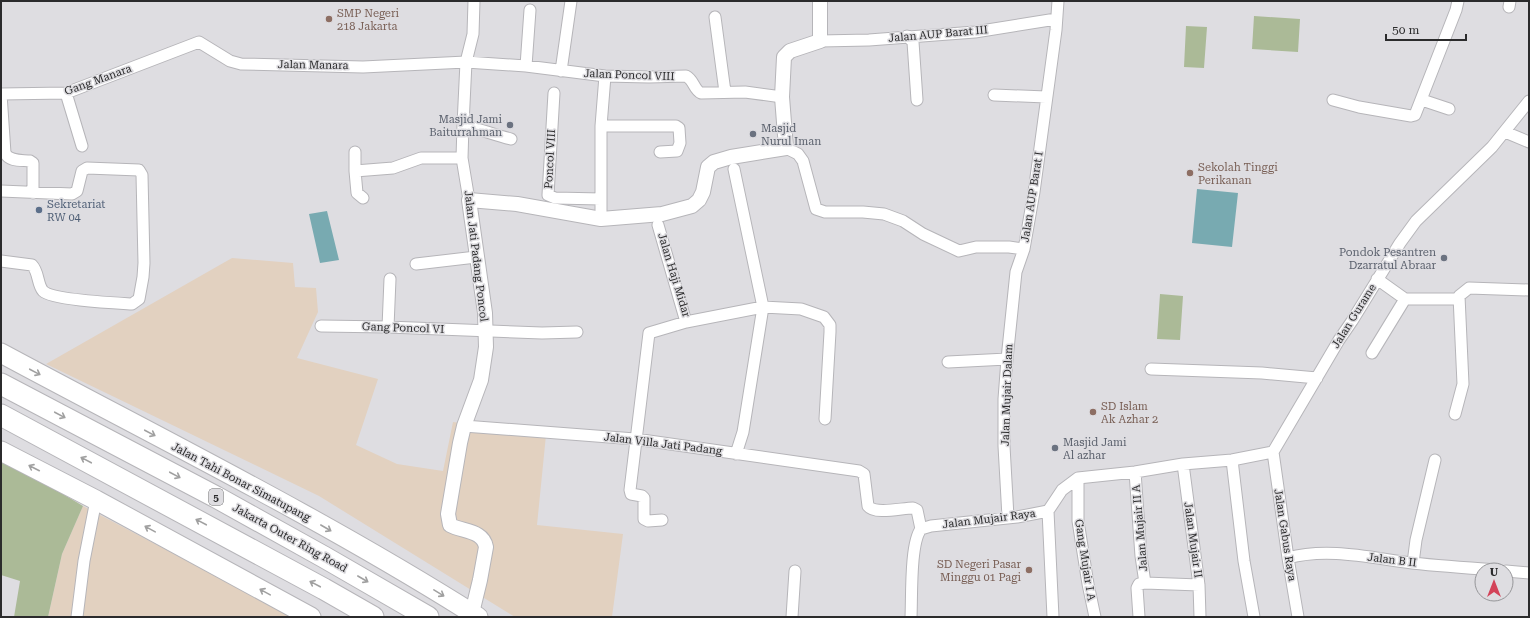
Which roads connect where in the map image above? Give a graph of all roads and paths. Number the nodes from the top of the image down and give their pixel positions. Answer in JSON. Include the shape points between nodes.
{"nodes":[{"id":1,"x":474,"y":1,"type":"edge"},
{"id":2,"x":571,"y":1,"type":"edge"},
{"id":3,"x":820,"y":1,"type":"edge"},
{"id":4,"x":1058,"y":1,"type":"edge"},
{"id":5,"x":1458,"y":1,"type":"edge"},
{"id":6,"x":530,"y":10,"type":"dead end"},
{"id":7,"x":715,"y":17,"type":"dead end"},
{"id":8,"x":1056,"y":19,"type":"junction"},
{"id":9,"x":907,"y":36,"type":"junction"},
{"id":10,"x":820,"y":41,"type":"junction"},
{"id":11,"x":168,"y":54,"type":"joint"},
{"id":12,"x":466,"y":62,"type":"junction"},
{"id":13,"x":526,"y":66,"type":"junction"},
{"id":14,"x":561,"y":71,"type":"junction"},
{"id":15,"x":605,"y":76,"type":"junction"},
{"id":16,"x":725,"y":92,"type":"junction"},
{"id":17,"x":66,"y":93,"type":"junction"},
{"id":18,"x":554,"y":93,"type":"dead end"},
{"id":19,"x":1,"y":94,"type":"edge"},
{"id":20,"x":994,"y":95,"type":"dead end"},
{"id":21,"x":782,"y":97,"type":"junction"},
{"id":22,"x":1046,"y":97,"type":"junction"},
{"id":23,"x":917,"y":100,"type":"dead end"},
{"id":24,"x":1333,"y":100,"type":"dead end"},
{"id":25,"x":1422,"y":100,"type":"junction"},
{"id":26,"x":1529,"y":101,"type":"edge"},
{"id":27,"x":1448,"y":109,"type":"dead end"},
{"id":28,"x":463,"y":125,"type":"junction"},
{"id":29,"x":601,"y":126,"type":"junction"},
{"id":30,"x":1507,"y":132,"type":"junction"},
{"id":31,"x":511,"y":139,"type":"dead end"},
{"id":32,"x":1529,"y":142,"type":"edge"},
{"id":33,"x":82,"y":146,"type":"dead end"},
{"id":34,"x":786,"y":148,"type":"junction"},
{"id":35,"x":355,"y":152,"type":"dead end"},
{"id":36,"x":660,"y":152,"type":"dead end"},
{"id":37,"x":462,"y":158,"type":"junction"},
{"id":38,"x":734,"y":169,"type":"dead end"},
{"id":39,"x":356,"y":171,"type":"junction"},
{"id":40,"x":1,"y":191,"type":"edge"},
{"id":41,"x":33,"y":193,"type":"junction"},
{"id":42,"x":362,"y":198,"type":"dead end"},
{"id":43,"x":601,"y":199,"type":"junction"},
{"id":44,"x":469,"y":200,"type":"junction"},
{"id":45,"x":601,"y":219,"type":"junction"},
{"id":46,"x":658,"y":225,"type":"dead end"},
{"id":47,"x":1024,"y":249,"type":"junction"},
{"id":48,"x":476,"y":257,"type":"junction"},
{"id":49,"x":1,"y":261,"type":"edge"},
{"id":50,"x":416,"y":264,"type":"dead end"},
{"id":51,"x":390,"y":279,"type":"dead end"},
{"id":52,"x":1381,"y":282,"type":"junction"},
{"id":53,"x":1529,"y":290,"type":"edge"},
{"id":54,"x":1402,"y":296,"type":"junction"},
{"id":55,"x":1459,"y":299,"type":"junction"},
{"id":56,"x":762,"y":307,"type":"junction"},
{"id":57,"x":686,"y":322,"type":"junction"},
{"id":58,"x":322,"y":326,"type":"dead end"},
{"id":59,"x":388,"y":327,"type":"junction"},
{"id":60,"x":485,"y":330,"type":"junction"},
{"id":61,"x":577,"y":332,"type":"dead end"},
{"id":62,"x":1,"y":353,"type":"edge"},
{"id":63,"x":1372,"y":353,"type":"dead end"},
{"id":64,"x":1007,"y":359,"type":"junction"},
{"id":65,"x":948,"y":362,"type":"dead end"},
{"id":66,"x":1151,"y":369,"type":"dead end"},
{"id":67,"x":1317,"y":378,"type":"junction"},
{"id":68,"x":1,"y":384,"type":"edge"},
{"id":69,"x":1455,"y":414,"type":"dead end"},
{"id":70,"x":1,"y":415,"type":"edge"},
{"id":71,"x":825,"y":419,"type":"dead end"},
{"id":72,"x":464,"y":426,"type":"junction"},
{"id":73,"x":635,"y":439,"type":"junction"},
{"id":74,"x":1,"y":451,"type":"edge"},
{"id":75,"x":1273,"y":452,"type":"junction"},
{"id":76,"x":736,"y":454,"type":"junction"},
{"id":77,"x":1232,"y":460,"type":"junction"},
{"id":78,"x":1435,"y":460,"type":"dead end"},
{"id":79,"x":1183,"y":464,"type":"junction"},
{"id":80,"x":1135,"y":472,"type":"junction"},
{"id":81,"x":1078,"y":478,"type":"junction"},
{"id":82,"x":96,"y":500,"type":"junction"},
{"id":83,"x":1048,"y":511,"type":"junction"},
{"id":84,"x":1008,"y":518,"type":"junction"},
{"id":85,"x":662,"y":520,"type":"dead end"},
{"id":86,"x":921,"y":529,"type":"junction"},
{"id":87,"x":1290,"y":557,"type":"junction"},
{"id":88,"x":1414,"y":563,"type":"junction"},
{"id":89,"x":1474,"y":568,"type":"edge"},
{"id":90,"x":795,"y":571,"type":"dead end"},
{"id":91,"x":1514,"y":572,"type":"edge"},
{"id":92,"x":1529,"y":573,"type":"edge"},
{"id":93,"x":1145,"y":583,"type":"junction"},
{"id":94,"x":1199,"y":585,"type":"junction"},
{"id":95,"x":475,"y":615,"type":"edge"},
{"id":96,"x":76,"y":617,"type":"edge"},
{"id":97,"x":311,"y":617,"type":"edge"},
{"id":98,"x":373,"y":617,"type":"edge"},
{"id":99,"x":428,"y":617,"type":"edge"},
{"id":100,"x":792,"y":617,"type":"edge"},
{"id":101,"x":911,"y":617,"type":"edge"},
{"id":102,"x":1053,"y":617,"type":"edge"},
{"id":103,"x":1095,"y":617,"type":"edge"},
{"id":104,"x":1139,"y":617,"type":"edge"},
{"id":105,"x":1200,"y":617,"type":"edge"},
{"id":106,"x":1254,"y":617,"type":"edge"},
{"id":107,"x":1298,"y":617,"type":"edge"}],
"edges":[{"from":1,"to":12,"type":"street","name":"Jalan Jati Padang Poncol","via":[[473,34]]},
{"from":2,"to":14,"type":"street"},
{"from":3,"to":10,"type":"street"},
{"from":4,"to":8,"type":"street","name":"Jalan AUP Barat I"},
{"from":5,"to":25,"type":"street"},
{"from":6,"to":13,"type":"street"},
{"from":7,"to":16,"type":"street"},
{"from":8,"to":9,"type":"street","name":"Jalan AUP Barat III","via":[[974,32]]},
{"from":8,"to":22,"type":"street","name":"Jalan AUP Barat I"},
{"from":9,"to":10,"type":"street","name":"Jalan AUP Barat III"},
{"from":9,"to":23,"type":"street","via":[[913,42]]},
{"from":10,"to":21,"type":"street","via":[[786,54]]},
{"from":11,"to":12,"type":"street","name":"Jalan Manara","via":[[200,42],[230,61],[241,64],[363,67]]},
{"from":11,"to":17,"type":"street","name":"Gang Manara"},
{"from":12,"to":13,"type":"street","name":"Jalan Poncol VIII"},
{"from":12,"to":28,"type":"street","name":"Jalan Jati Padang Poncol"},
{"from":13,"to":14,"type":"street","name":"Jalan Poncol VIII"},
{"from":14,"to":15,"type":"street","name":"Jalan Poncol VIII"},
{"from":15,"to":16,"type":"street","name":"Jalan Poncol VIII","via":[[686,76],[701,93]]},
{"from":15,"to":29,"type":"street"},
{"from":16,"to":21,"type":"street","name":"Jalan Poncol VIII","via":[[762,93]]},
{"from":17,"to":19,"type":"street","name":"Gang Manara"},
{"from":17,"to":33,"type":"street"},
{"from":18,"to":43,"type":"street","name":"Poncol VIII","via":[[548,195],[555,198]]},
{"from":19,"to":41,"type":"street","via":[[5,153],[10,159],[33,163]]},
{"from":20,"to":22,"type":"street"},
{"from":21,"to":34,"type":"street"},
{"from":22,"to":47,"type":"street","name":"Jalan AUP Barat I"},
{"from":24,"to":25,"type":"street","via":[[1411,116],[1417,113]]},
{"from":25,"to":27,"type":"street"},
{"from":26,"to":30,"type":"street","name":"Jalan Gurame"},
{"from":28,"to":31,"type":"street"},
{"from":28,"to":37,"type":"street","name":"Jalan Jati Padang Poncol"},
{"from":29,"to":36,"type":"street","via":[[679,128],[677,152]]},
{"from":29,"to":43,"type":"street"},
{"from":30,"to":32,"type":"street"},
{"from":30,"to":52,"type":"street","name":"Jalan Gurame","via":[[1416,221]]},
{"from":34,"to":45,"type":"street","via":[[718,160],[711,164],[708,167],[703,192],[692,206],[662,214]]},
{"from":34,"to":47,"type":"street","name":"Jalan AUP Barat I","via":[[798,154],[803,161],[816,209],[820,211],[884,214],[903,221],[923,234],[959,251],[976,247]]},
{"from":35,"to":39,"type":"street"},
{"from":37,"to":39,"type":"street","via":[[421,158],[393,168]]},
{"from":37,"to":44,"type":"street","name":"Jalan Jati Padang Poncol"},
{"from":38,"to":56,"type":"street"},
{"from":39,"to":42,"type":"street","via":[[357,193]]},
{"from":40,"to":41,"type":"street"},
{"from":41,"to":49,"type":"street","via":[[74,194],[81,173],[87,168],[140,172],[143,277],[139,299],[132,304],[58,297],[42,290],[36,269],[32,265]]},
{"from":43,"to":45,"type":"street"},
{"from":44,"to":45,"type":"street","via":[[517,204]]},
{"from":44,"to":48,"type":"street","name":"Jalan Jati Padang Poncol"},
{"from":46,"to":57,"type":"street","name":"Jalan Haji Midar"},
{"from":47,"to":64,"type":"street","name":"Jalan Mujair Dalam","via":[[1016,272]]},
{"from":48,"to":50,"type":"street"},
{"from":48,"to":60,"type":"street","name":"Jalan Jati Padang Poncol","via":[[483,294]]},
{"from":51,"to":59,"type":"street"},
{"from":52,"to":54,"type":"street"},
{"from":52,"to":67,"type":"street","name":"Jalan Gurame","via":[[1339,340]]},
{"from":53,"to":55,"type":"street","via":[[1469,288]]},
{"from":54,"to":55,"type":"street"},
{"from":54,"to":63,"type":"street"},
{"from":55,"to":69,"type":"street","via":[[1463,384]]},
{"from":56,"to":57,"type":"street","name":"Jalan Haji Midar"},
{"from":56,"to":71,"type":"street","name":"Jalan Haji Midar","via":[[810,311],[824,317],[830,325]]},
{"from":56,"to":76,"type":"street","name":"Jalan Villa Jati Padang","via":[[743,432]]},
{"from":57,"to":73,"type":"street","via":[[648,333]]},
{"from":58,"to":59,"type":"street","name":"Gang Poncol VI"},
{"from":59,"to":60,"type":"street","name":"Gang Poncol VI"},
{"from":60,"to":61,"type":"street","name":"Gang Poncol VI"},
{"from":60,"to":72,"type":"street","name":"Jalan Jati Padang Poncol","via":[[486,347],[481,380]]},
{"from":62,"to":95,"type":"highway","name":"Jalan Tahi Bonar Simatupang","one_way":true,"via":[[320,524]]},
{"from":64,"to":65,"type":"street"},
{"from":64,"to":84,"type":"street","name":"Jalan Mujair Dalam","via":[[1004,446]]},
{"from":66,"to":67,"type":"street","via":[[1262,373]]},
{"from":67,"to":75,"type":"street","name":"Jalan Gurame"},
{"from":68,"to":99,"type":"highway","name":"Jakarta Outer Ring Road","number":"5","one_way":true,"via":[[222,500]]},
{"from":98,"to":70,"type":"highway","one_way":true},
{"from":72,"to":73,"type":"street","name":"Jalan Villa Jati Padang"},
{"from":72,"to":95,"type":"street","name":"Jalan Jati Padang Poncol","via":[[448,514],[450,525],[476,534],[485,541]]},
{"from":73,"to":76,"type":"street","name":"Jalan Villa Jati Padang"},
{"from":73,"to":85,"type":"street","via":[[631,494],[644,498],[644,519]]},
{"from":82,"to":74,"type":"highway","one_way":true},
{"from":75,"to":77,"type":"street"},
{"from":75,"to":87,"type":"street","name":"Jalan Gabus Raya"},
{"from":76,"to":86,"type":"street","via":[[861,472],[864,474],[870,509],[876,511],[913,508],[917,510]]},
{"from":77,"to":79,"type":"street"},
{"from":77,"to":106,"type":"street","via":[[1244,561]]},
{"from":78,"to":88,"type":"street","via":[[1416,540]]},
{"from":79,"to":80,"type":"street"},
{"from":79,"to":94,"type":"street","name":"Jalan Mujair II"},
{"from":80,"to":81,"type":"street"},
{"from":80,"to":93,"type":"street","name":"Jalan Mujair II A"},
{"from":81,"to":83,"type":"street","name":"Jalan Mujair Raya","via":[[1062,490]]},
{"from":81,"to":103,"type":"street","name":"Gang Mujair I A","via":[[1078,521]]},
{"from":82,"to":96,"type":"street"},
{"from":97,"to":82,"type":"highway","one_way":true},
{"from":83,"to":84,"type":"street","name":"Jalan Mujair Raya"},
{"from":83,"to":102,"type":"street"},
{"from":84,"to":86,"type":"street","name":"Jalan Mujair Raya"},
{"from":86,"to":101,"type":"street","via":[[917,536],[914,557]]},
{"from":87,"to":88,"type":"street","name":"Jalan B II","via":[[1314,554],[1351,555]]},
{"from":87,"to":107,"type":"street","name":"Jalan Gabus Raya"},
{"from":88,"to":89,"type":"street","name":"Jalan B II"},
{"from":90,"to":100,"type":"street"},
{"from":91,"to":92,"type":"street"},
{"from":93,"to":94,"type":"street"},
{"from":93,"to":104,"type":"street","via":[[1139,584],[1137,588]]},
{"from":94,"to":105,"type":"street","name":"Jalan Mujair II"}]}
